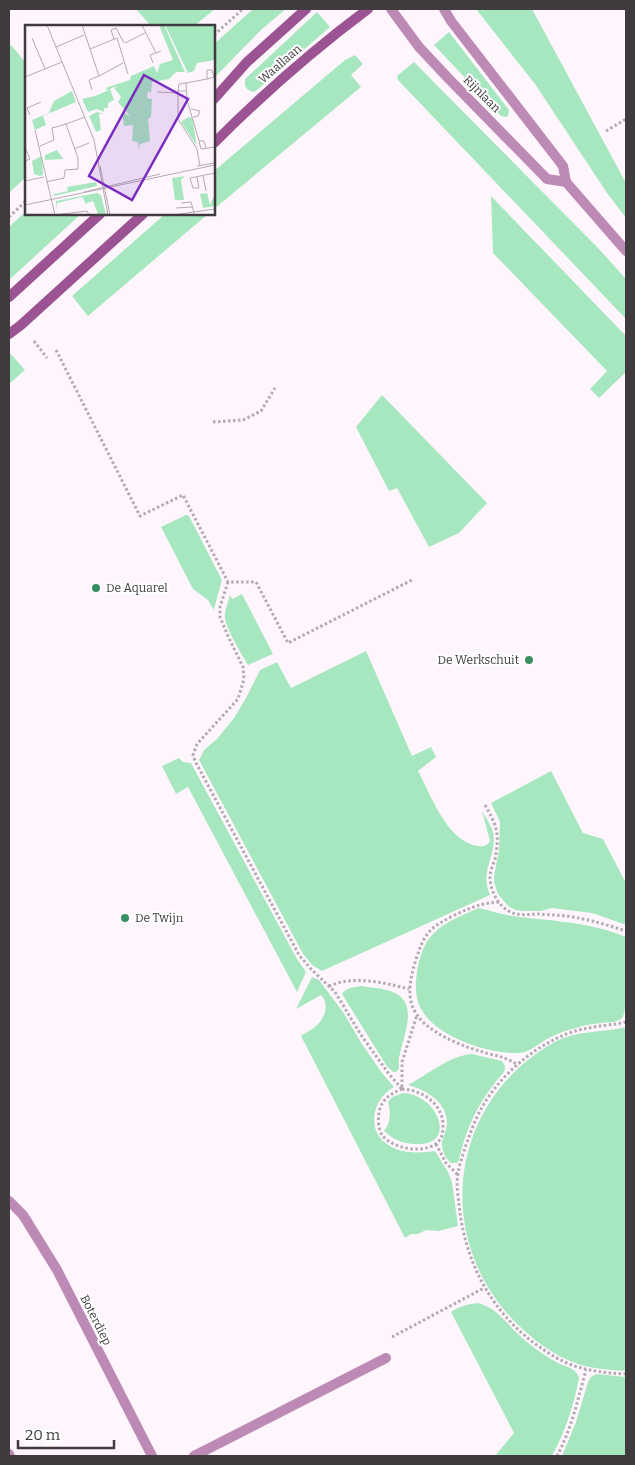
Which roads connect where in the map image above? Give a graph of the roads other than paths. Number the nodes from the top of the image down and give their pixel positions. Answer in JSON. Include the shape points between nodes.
{"nodes":[{"id":1,"x":306,"y":9,"type":"edge"},
{"id":2,"x":368,"y":9,"type":"edge"},
{"id":3,"x":391,"y":9,"type":"edge"},
{"id":4,"x":444,"y":9,"type":"edge"},
{"id":5,"x":215,"y":97,"type":"edge"},
{"id":6,"x":215,"y":142,"type":"edge"},
{"id":7,"x":566,"y":182,"type":"junction"},
{"id":8,"x":99,"y":215,"type":"edge"},
{"id":9,"x":141,"y":215,"type":"edge"},
{"id":10,"x":626,"y":251,"type":"edge"},
{"id":11,"x":9,"y":297,"type":"edge"},
{"id":12,"x":9,"y":334,"type":"edge"},
{"id":13,"x":9,"y":1201,"type":"edge"},
{"id":14,"x":386,"y":1358,"type":"road end"},
{"id":15,"x":152,"y":1456,"type":"edge"},
{"id":16,"x":194,"y":1456,"type":"edge"}],
"edges":[{"from":1,"to":5,"type":"street","name":"Waallaan","via":[[247,62]]},
{"from":2,"to":6,"type":"street","name":"Waallaan","via":[[332,35],[257,100]]},
{"from":3,"to":7,"type":"street","name":"Rijnlaan","via":[[419,47],[547,179]]},
{"from":4,"to":7,"type":"street","name":"Rijnlaan","via":[[563,166]]},
{"from":7,"to":10,"type":"street","name":"Rijnlaan"},
{"from":8,"to":11,"type":"street"},
{"from":9,"to":12,"type":"street"},
{"from":13,"to":15,"type":"street","name":"Boterdiep","via":[[23,1215],[57,1270]]},
{"from":14,"to":16,"type":"street"}]}
